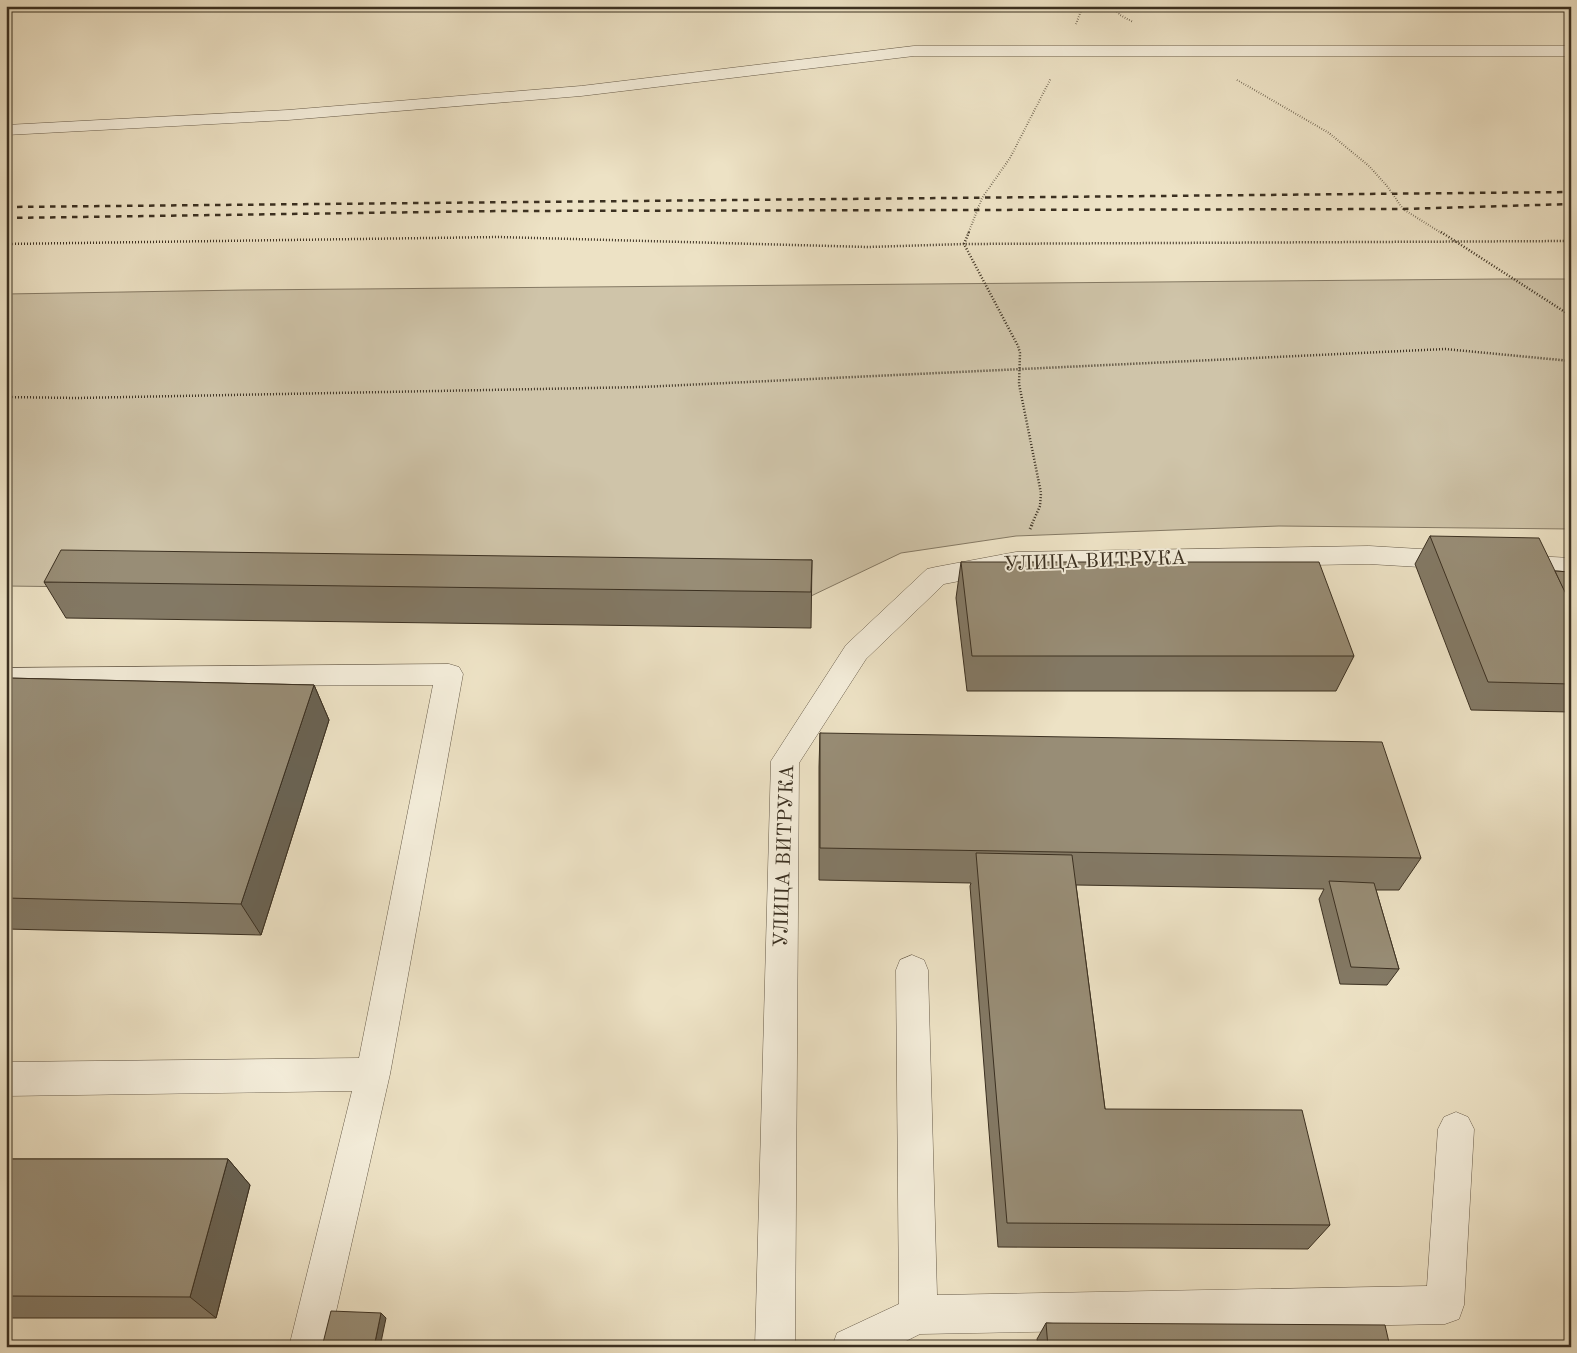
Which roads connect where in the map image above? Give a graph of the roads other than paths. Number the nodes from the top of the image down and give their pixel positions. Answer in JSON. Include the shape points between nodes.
{"nodes":[{"id":1,"x":1571,"y":51,"type":"edge"},
{"id":2,"x":6,"y":130,"type":"edge"},
{"id":3,"x":1571,"y":567,"type":"edge"},
{"id":4,"x":6,"y":686,"type":"edge"},
{"id":5,"x":912,"y":970,"type":"dead end"},
{"id":6,"x":373,"y":1074,"type":"junction"},
{"id":7,"x":6,"y":1078,"type":"edge"},
{"id":8,"x":1456,"y":1129,"type":"dead end"},
{"id":9,"x":918,"y":1315,"type":"junction"},
{"id":10,"x":308,"y":1347,"type":"edge"},
{"id":11,"x":775,"y":1347,"type":"edge"},
{"id":12,"x":851,"y":1347,"type":"edge"}],
"edges":[{"from":1,"to":2,"type":"street","via":[[914,51],[581,92],[288,115]]},
{"from":3,"to":11,"type":"street","name":"УЛИЦА ВИТРУКА","via":[[1369,555],[1016,561],[936,576],[856,652],[785,761]]},
{"from":4,"to":6,"type":"street","via":[[11,677],[449,674]]},
{"from":5,"to":9,"type":"street"},
{"from":6,"to":7,"type":"street"},
{"from":6,"to":10,"type":"street"},
{"from":8,"to":9,"type":"street","via":[[1446,1305]]},
{"from":9,"to":12,"type":"street"}]}
